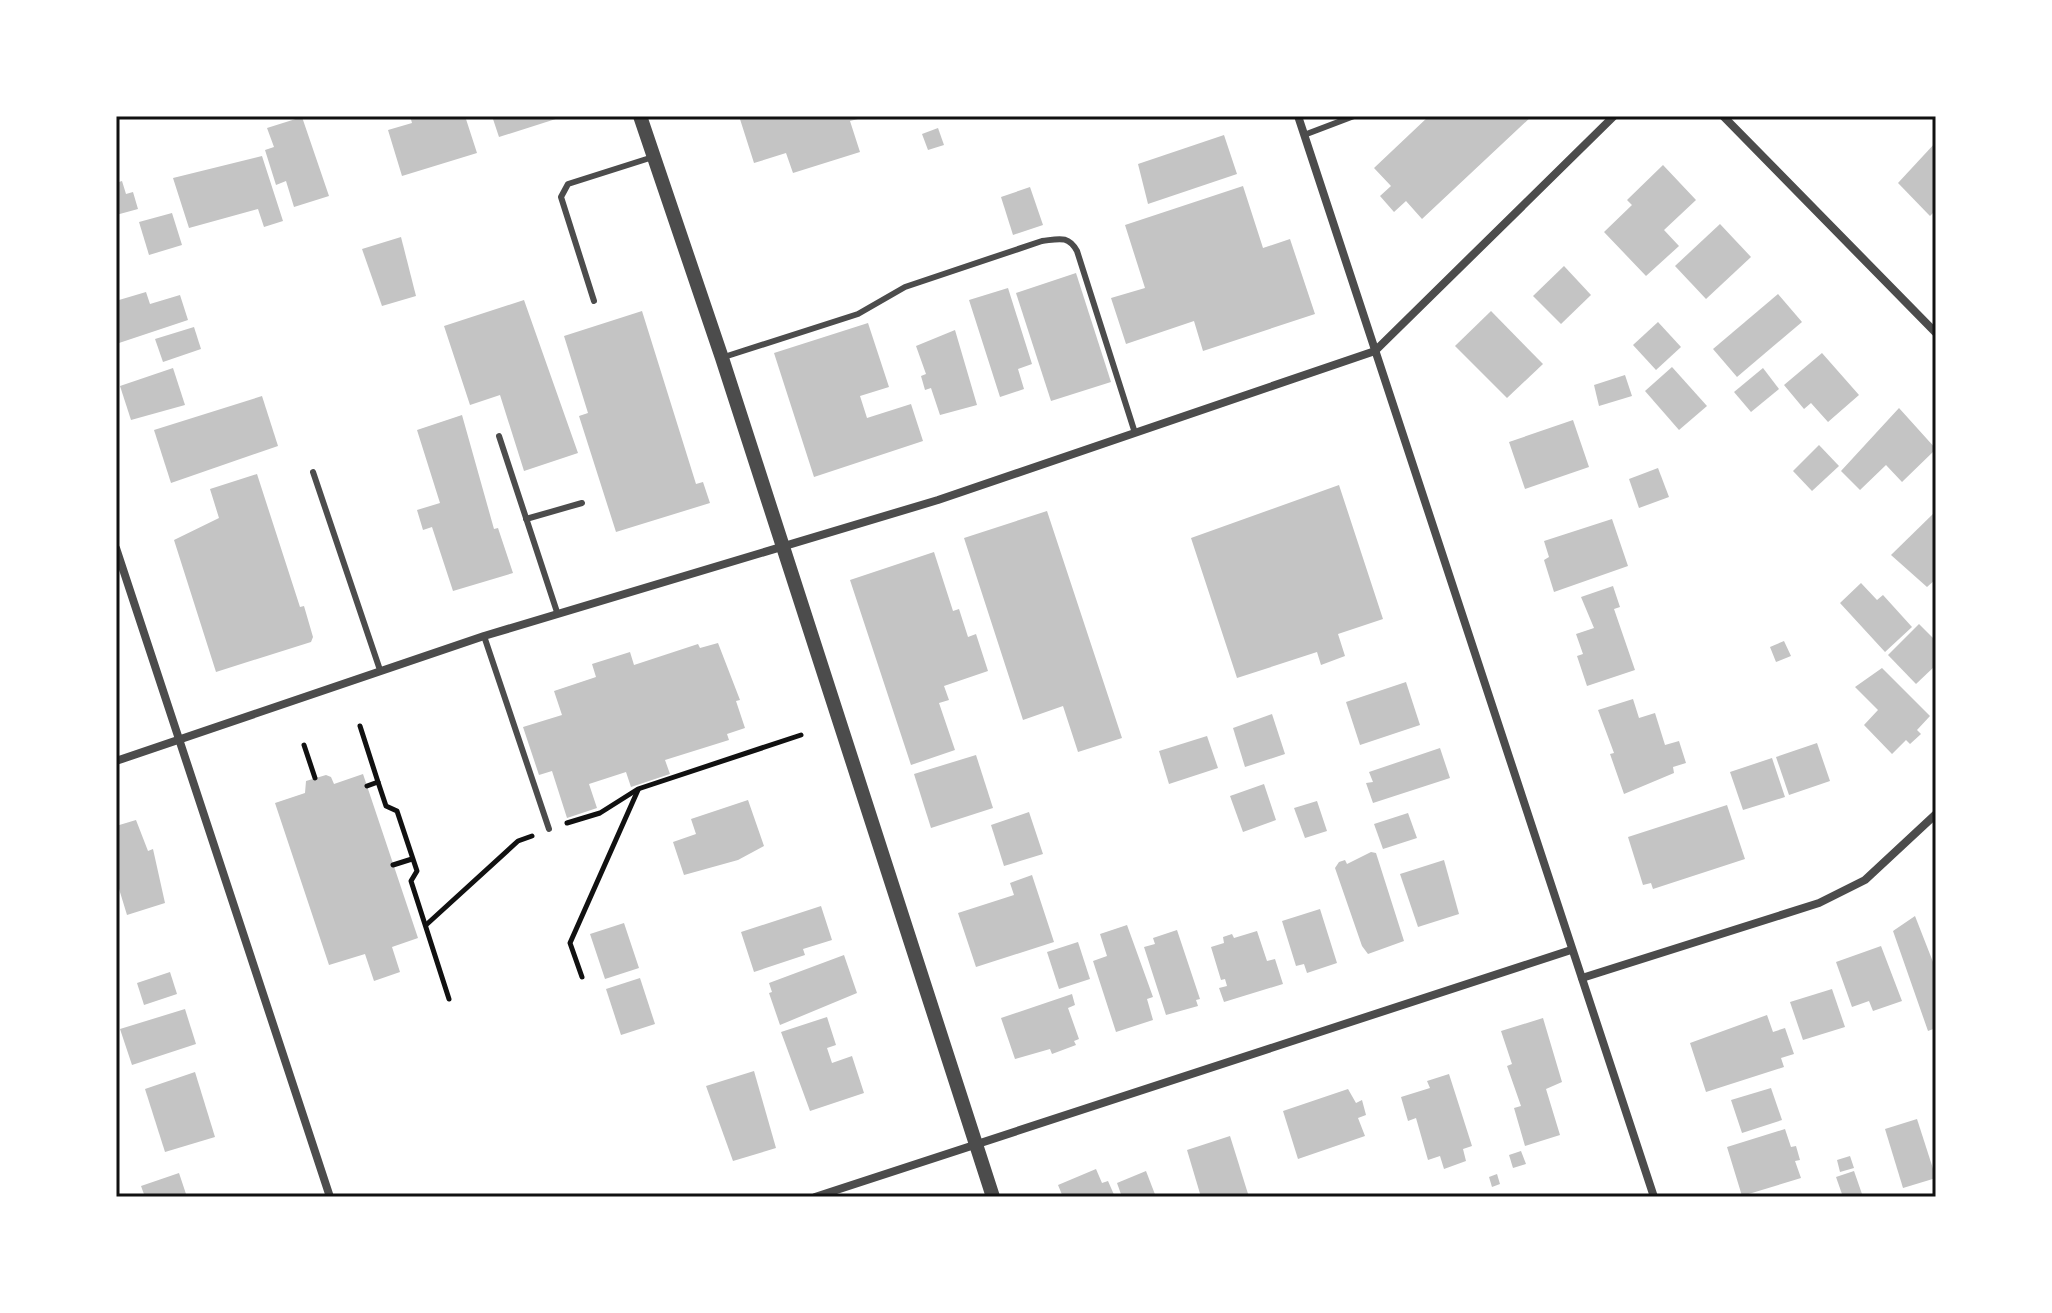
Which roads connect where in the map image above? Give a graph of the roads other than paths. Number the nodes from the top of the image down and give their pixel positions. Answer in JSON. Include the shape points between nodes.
{"nodes":[{"id":1,"x":640,"y":116,"type":"edge"},
{"id":2,"x":1298,"y":116,"type":"edge"},
{"id":3,"x":1354,"y":116,"type":"edge"},
{"id":4,"x":1614,"y":116,"type":"edge"},
{"id":5,"x":1723,"y":116,"type":"edge"},
{"id":6,"x":1304,"y":135,"type":"junction"},
{"id":7,"x":653,"y":157,"type":"junction"},
{"id":8,"x":594,"y":301,"type":"dead end"},
{"id":9,"x":1936,"y":333,"type":"edge"},
{"id":10,"x":1375,"y":351,"type":"junction"},
{"id":11,"x":722,"y":358,"type":"junction"},
{"id":12,"x":1135,"y":433,"type":"junction"},
{"id":13,"x":499,"y":436,"type":"dead end"},
{"id":14,"x":313,"y":472,"type":"dead end"},
{"id":15,"x":582,"y":503,"type":"dead end"},
{"id":16,"x":526,"y":519,"type":"junction"},
{"id":17,"x":780,"y":546,"type":"junction"},
{"id":18,"x":116,"y":548,"type":"edge"},
{"id":19,"x":557,"y":612,"type":"junction"},
{"id":20,"x":484,"y":636,"type":"junction"},
{"id":21,"x":380,"y":670,"type":"junction"},
{"id":22,"x":178,"y":740,"type":"junction"},
{"id":23,"x":116,"y":761,"type":"edge"},
{"id":24,"x":1936,"y":814,"type":"edge"},
{"id":25,"x":549,"y":829,"type":"road end"},
{"id":26,"x":1571,"y":950,"type":"junction"},
{"id":27,"x":1582,"y":978,"type":"junction"},
{"id":28,"x":977,"y":1145,"type":"junction"},
{"id":29,"x":330,"y":1197,"type":"edge"},
{"id":30,"x":815,"y":1197,"type":"edge"},
{"id":31,"x":993,"y":1197,"type":"edge"},
{"id":32,"x":1654,"y":1197,"type":"edge"}],
"edges":[{"from":1,"to":7,"type":"street"},
{"from":2,"to":6,"type":"street"},
{"from":3,"to":6,"type":"lane"},
{"from":4,"to":10,"type":"street"},
{"from":5,"to":9,"type":"street"},
{"from":6,"to":10,"type":"street"},
{"from":7,"to":8,"type":"lane","via":[[568,184],[561,197]]},
{"from":7,"to":11,"type":"street"},
{"from":10,"to":12,"type":"street"},
{"from":10,"to":26,"type":"street"},
{"from":11,"to":12,"type":"lane","via":[[858,314],[905,287],[1064,238],[1077,251]]},
{"from":11,"to":17,"type":"street"},
{"from":12,"to":17,"type":"street","via":[[938,500]]},
{"from":13,"to":16,"type":"lane"},
{"from":14,"to":21,"type":"lane"},
{"from":15,"to":16,"type":"lane"},
{"from":16,"to":19,"type":"lane"},
{"from":17,"to":19,"type":"street"},
{"from":17,"to":28,"type":"street"},
{"from":18,"to":22,"type":"street"},
{"from":19,"to":20,"type":"street"},
{"from":20,"to":21,"type":"street"},
{"from":20,"to":25,"type":"lane"},
{"from":21,"to":22,"type":"street"},
{"from":22,"to":23,"type":"street"},
{"from":22,"to":29,"type":"street"},
{"from":24,"to":27,"type":"street","via":[[1865,880],[1819,903]]},
{"from":26,"to":27,"type":"street"},
{"from":26,"to":28,"type":"street"},
{"from":27,"to":32,"type":"street"},
{"from":28,"to":30,"type":"street"},
{"from":28,"to":31,"type":"street"}]}
